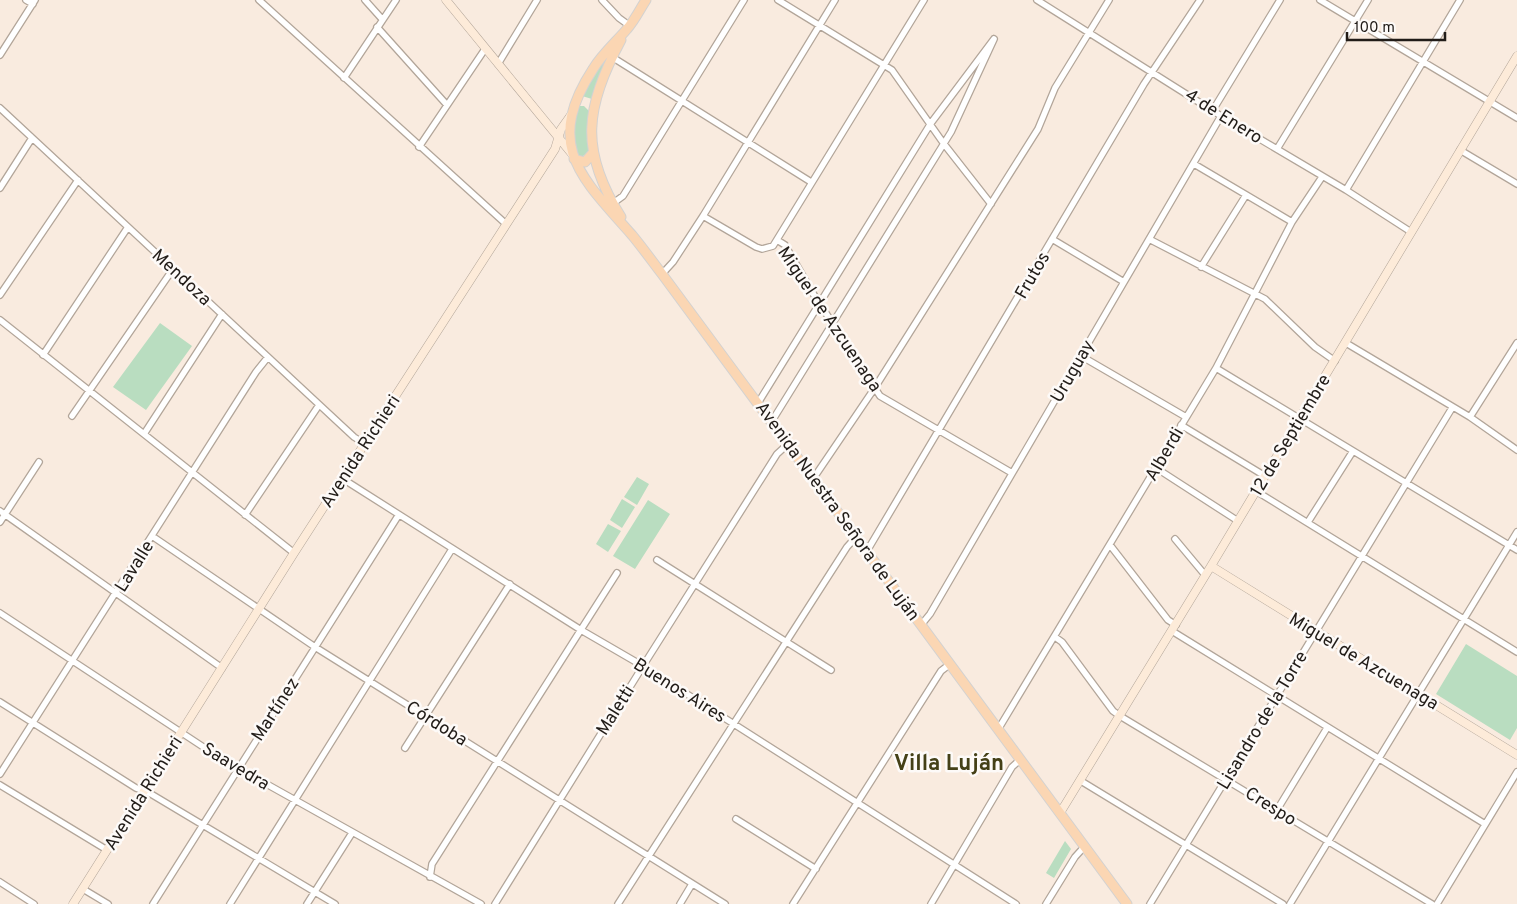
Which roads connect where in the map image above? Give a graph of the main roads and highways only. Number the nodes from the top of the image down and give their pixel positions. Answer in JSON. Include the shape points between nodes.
{"nodes":[{"id":1,"x":646,"y":0,"type":"edge"},
{"id":2,"x":628,"y":28,"type":"junction"},
{"id":3,"x":577,"y":100,"type":"junction"},
{"id":4,"x":594,"y":106,"type":"junction"},
{"id":5,"x":572,"y":113,"type":"joint"},
{"id":6,"x":592,"y":154,"type":"junction"},
{"id":7,"x":573,"y":156,"type":"junction"},
{"id":8,"x":632,"y":236,"type":"junction"},
{"id":9,"x":1128,"y":904,"type":"edge"}],
"edges":[{"from":1,"to":2,"type":"main road","name":"Avenida Richieri"},
{"from":2,"to":3,"type":"main road","name":"Avenida Richieri","via":[[592,70]]},
{"from":2,"to":4,"type":"main road","via":[[599,85]]},
{"from":3,"to":4,"type":"main road","via":[[586,100]]},
{"from":3,"to":5,"type":"main road","name":"Avenida Richieri"},
{"from":4,"to":6,"type":"main road"},
{"from":5,"to":7,"type":"main road","name":"Avenida Nuestra Señora de Luján"},
{"from":6,"to":7,"type":"main road","via":[[585,162]]},
{"from":6,"to":8,"type":"main road","via":[[603,186]]},
{"from":7,"to":8,"type":"main road","name":"Avenida Nuestra Señora de Luján","via":[[588,187]]},
{"from":8,"to":9,"type":"main road","name":"Avenida Nuestra Señora de Luján"}]}
